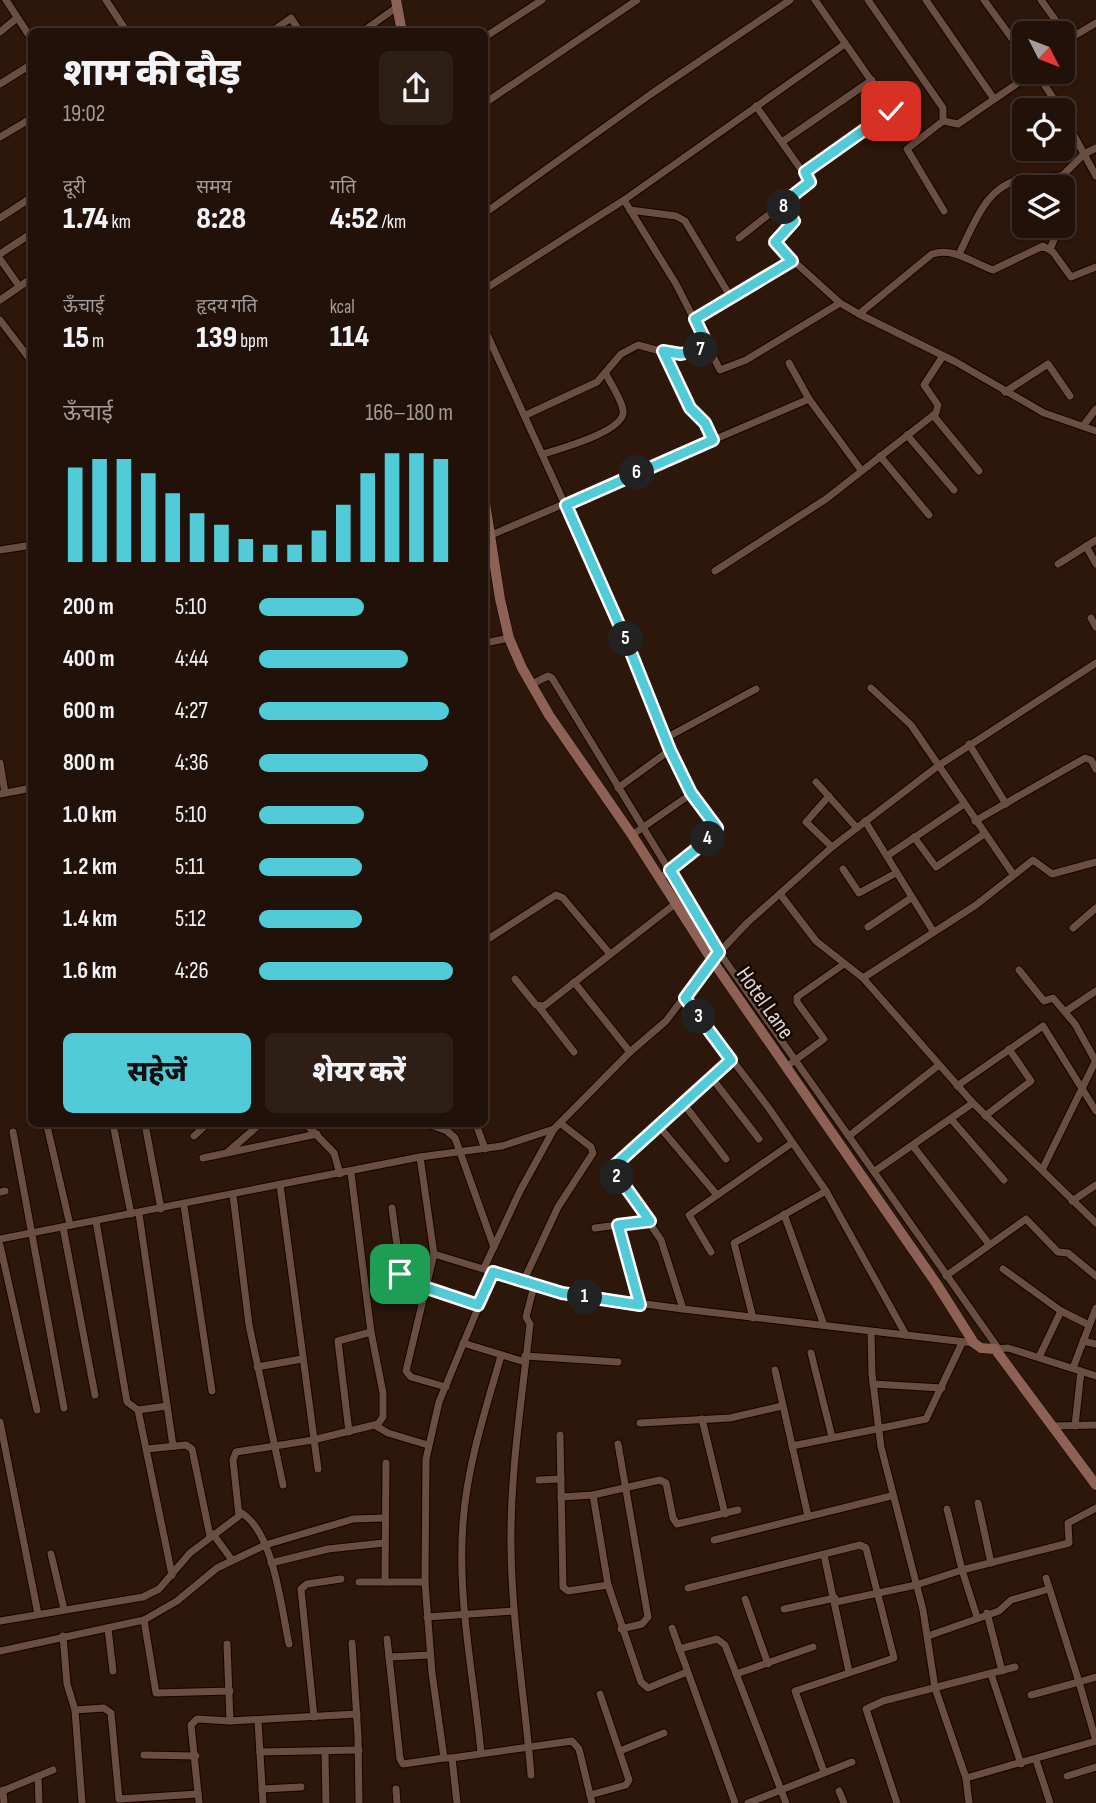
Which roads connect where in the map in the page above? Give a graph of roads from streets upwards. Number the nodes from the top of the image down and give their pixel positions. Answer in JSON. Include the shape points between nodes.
{"nodes":[{"id":1,"x":6,"y":0,"type":"edge"},
{"id":2,"x":106,"y":0,"type":"edge"},
{"id":3,"x":542,"y":0,"type":"edge"},
{"id":4,"x":637,"y":0,"type":"edge"},
{"id":5,"x":790,"y":0,"type":"edge"},
{"id":6,"x":816,"y":0,"type":"edge"},
{"id":7,"x":868,"y":0,"type":"edge"},
{"id":8,"x":926,"y":0,"type":"edge"},
{"id":9,"x":984,"y":0,"type":"edge"},
{"id":10,"x":1041,"y":0,"type":"edge"},
{"id":11,"x":396,"y":3,"type":"edge"},
{"id":12,"x":18,"y":18,"type":"junction"},
{"id":13,"x":1096,"y":23,"type":"edge"},
{"id":14,"x":124,"y":28,"type":"edge"},
{"id":15,"x":276,"y":28,"type":"edge"},
{"id":16,"x":297,"y":28,"type":"edge"},
{"id":17,"x":367,"y":28,"type":"edge"},
{"id":18,"x":401,"y":28,"type":"edge"},
{"id":19,"x":0,"y":33,"type":"edge"},
{"id":20,"x":28,"y":34,"type":"edge"},
{"id":21,"x":488,"y":35,"type":"edge"},
{"id":22,"x":1012,"y":38,"type":"edge"},
{"id":23,"x":845,"y":44,"type":"junction"},
{"id":24,"x":28,"y":66,"type":"edge"},
{"id":25,"x":872,"y":80,"type":"junction"},
{"id":26,"x":0,"y":84,"type":"edge"},
{"id":27,"x":1017,"y":84,"type":"edge"},
{"id":28,"x":994,"y":99,"type":"junction"},
{"id":29,"x":488,"y":101,"type":"edge"},
{"id":30,"x":756,"y":106,"type":"junction"},
{"id":31,"x":28,"y":120,"type":"edge"},
{"id":32,"x":943,"y":121,"type":"junction"},
{"id":33,"x":1075,"y":136,"type":"edge"},
{"id":34,"x":0,"y":137,"type":"edge"},
{"id":35,"x":782,"y":142,"type":"junction"},
{"id":36,"x":1096,"y":148,"type":"edge"},
{"id":37,"x":1084,"y":154,"type":"junction"},
{"id":38,"x":805,"y":172,"type":"junction"},
{"id":39,"x":1062,"y":175,"type":"edge"},
{"id":40,"x":1096,"y":176,"type":"edge"},
{"id":41,"x":1012,"y":183,"type":"edge"},
{"id":42,"x":28,"y":200,"type":"edge"},
{"id":43,"x":624,"y":200,"type":"junction"},
{"id":44,"x":782,"y":204,"type":"junction"},
{"id":45,"x":630,"y":210,"type":"junction"},
{"id":46,"x":488,"y":211,"type":"edge"},
{"id":47,"x":944,"y":211,"type":"dead end"},
{"id":48,"x":0,"y":218,"type":"edge"},
{"id":49,"x":28,"y":236,"type":"edge"},
{"id":50,"x":739,"y":238,"type":"dead end"},
{"id":51,"x":1055,"y":238,"type":"edge"},
{"id":52,"x":1050,"y":249,"type":"junction"},
{"id":53,"x":959,"y":254,"type":"junction"},
{"id":54,"x":0,"y":257,"type":"edge"},
{"id":55,"x":792,"y":261,"type":"junction"},
{"id":56,"x":1096,"y":267,"type":"edge"},
{"id":57,"x":28,"y":280,"type":"edge"},
{"id":58,"x":19,"y":286,"type":"junction"},
{"id":59,"x":488,"y":287,"type":"edge"},
{"id":60,"x":730,"y":296,"type":"junction"},
{"id":61,"x":0,"y":300,"type":"edge"},
{"id":62,"x":840,"y":303,"type":"junction"},
{"id":63,"x":859,"y":314,"type":"junction"},
{"id":64,"x":695,"y":319,"type":"junction"},
{"id":65,"x":0,"y":320,"type":"edge"},
{"id":66,"x":488,"y":336,"type":"edge"},
{"id":67,"x":709,"y":348,"type":"junction"},
{"id":68,"x":663,"y":351,"type":"junction"},
{"id":69,"x":943,"y":356,"type":"junction"},
{"id":70,"x":28,"y":357,"type":"edge"},
{"id":71,"x":789,"y":363,"type":"dead end"},
{"id":72,"x":606,"y":374,"type":"junction"},
{"id":73,"x":1005,"y":392,"type":"junction"},
{"id":74,"x":1070,"y":396,"type":"dead end"},
{"id":75,"x":809,"y":399,"type":"junction"},
{"id":76,"x":1096,"y":409,"type":"edge"},
{"id":77,"x":526,"y":415,"type":"junction"},
{"id":78,"x":933,"y":415,"type":"junction"},
{"id":79,"x":1083,"y":426,"type":"junction"},
{"id":80,"x":1096,"y":431,"type":"edge"},
{"id":81,"x":907,"y":435,"type":"junction"},
{"id":82,"x":713,"y":440,"type":"junction"},
{"id":83,"x":544,"y":454,"type":"junction"},
{"id":84,"x":880,"y":456,"type":"junction"},
{"id":85,"x":861,"y":470,"type":"junction"},
{"id":86,"x":979,"y":471,"type":"dead end"},
{"id":87,"x":954,"y":490,"type":"dead end"},
{"id":88,"x":566,"y":505,"type":"junction"},
{"id":89,"x":488,"y":513,"type":"edge"},
{"id":90,"x":929,"y":515,"type":"dead end"},
{"id":91,"x":495,"y":535,"type":"junction"},
{"id":92,"x":1096,"y":540,"type":"edge"},
{"id":93,"x":28,"y":546,"type":"edge"},
{"id":94,"x":1086,"y":546,"type":"junction"},
{"id":95,"x":0,"y":550,"type":"edge"},
{"id":96,"x":1058,"y":564,"type":"dead end"},
{"id":97,"x":1096,"y":564,"type":"edge"},
{"id":98,"x":715,"y":570,"type":"dead end"},
{"id":99,"x":1091,"y":618,"type":"dead end"},
{"id":100,"x":1096,"y":627,"type":"edge"},
{"id":101,"x":509,"y":638,"type":"junction"},
{"id":102,"x":488,"y":642,"type":"edge"},
{"id":103,"x":1096,"y":663,"type":"edge"},
{"id":104,"x":537,"y":681,"type":"junction"},
{"id":105,"x":871,"y":688,"type":"dead end"},
{"id":106,"x":756,"y":689,"type":"dead end"},
{"id":107,"x":666,"y":738,"type":"junction"},
{"id":108,"x":969,"y":744,"type":"junction"},
{"id":109,"x":670,"y":750,"type":"junction"},
{"id":110,"x":1096,"y":750,"type":"edge"},
{"id":111,"x":1087,"y":757,"type":"junction"},
{"id":112,"x":0,"y":763,"type":"edge"},
{"id":113,"x":938,"y":766,"type":"junction"},
{"id":114,"x":1096,"y":769,"type":"edge"},
{"id":115,"x":816,"y":782,"type":"dead end"},
{"id":116,"x":618,"y":788,"type":"junction"},
{"id":117,"x":28,"y":789,"type":"edge"},
{"id":118,"x":3,"y":793,"type":"edge"},
{"id":119,"x":691,"y":793,"type":"junction"},
{"id":120,"x":830,"y":796,"type":"junction"},
{"id":121,"x":964,"y":803,"type":"junction"},
{"id":122,"x":1006,"y":804,"type":"junction"},
{"id":123,"x":865,"y":821,"type":"junction"},
{"id":124,"x":975,"y":821,"type":"junction"},
{"id":125,"x":857,"y":828,"type":"junction"},
{"id":126,"x":637,"y":831,"type":"junction"},
{"id":127,"x":984,"y":834,"type":"junction"},
{"id":128,"x":914,"y":837,"type":"junction"},
{"id":129,"x":832,"y":847,"type":"junction"},
{"id":130,"x":887,"y":856,"type":"junction"},
{"id":131,"x":1096,"y":862,"type":"edge"},
{"id":132,"x":843,"y":869,"type":"dead end"},
{"id":133,"x":896,"y":873,"type":"junction"},
{"id":134,"x":665,"y":874,"type":"junction"},
{"id":135,"x":1013,"y":874,"type":"junction"},
{"id":136,"x":780,"y":894,"type":"junction"},
{"id":137,"x":911,"y":898,"type":"junction"},
{"id":138,"x":676,"y":904,"type":"junction"},
{"id":139,"x":1093,"y":911,"type":"edge"},
{"id":140,"x":1096,"y":921,"type":"edge"},
{"id":141,"x":869,"y":927,"type":"dead end"},
{"id":142,"x":1073,"y":928,"type":"dead end"},
{"id":143,"x":933,"y":931,"type":"junction"},
{"id":144,"x":488,"y":939,"type":"edge"},
{"id":145,"x":610,"y":954,"type":"junction"},
{"id":146,"x":715,"y":956,"type":"junction"},
{"id":147,"x":844,"y":964,"type":"junction"},
{"id":148,"x":1019,"y":970,"type":"dead end"},
{"id":149,"x":863,"y":978,"type":"junction"},
{"id":150,"x":515,"y":979,"type":"dead end"},
{"id":151,"x":575,"y":982,"type":"junction"},
{"id":152,"x":1096,"y":991,"type":"edge"},
{"id":153,"x":685,"y":998,"type":"junction"},
{"id":154,"x":539,"y":1007,"type":"junction"},
{"id":155,"x":1066,"y":1012,"type":"junction"},
{"id":156,"x":1009,"y":1049,"type":"junction"},
{"id":157,"x":574,"y":1052,"type":"dead end"},
{"id":158,"x":630,"y":1052,"type":"junction"},
{"id":159,"x":731,"y":1060,"type":"junction"},
{"id":160,"x":1096,"y":1060,"type":"edge"},
{"id":161,"x":790,"y":1064,"type":"junction"},
{"id":162,"x":939,"y":1065,"type":"junction"},
{"id":163,"x":711,"y":1077,"type":"junction"},
{"id":164,"x":957,"y":1086,"type":"junction"},
{"id":165,"x":1080,"y":1087,"type":"junction"},
{"id":166,"x":683,"y":1103,"type":"junction"},
{"id":167,"x":973,"y":1104,"type":"junction"},
{"id":168,"x":1096,"y":1111,"type":"edge"},
{"id":169,"x":985,"y":1116,"type":"junction"},
{"id":170,"x":951,"y":1119,"type":"junction"},
{"id":171,"x":657,"y":1125,"type":"junction"},
{"id":172,"x":557,"y":1126,"type":"junction"},
{"id":173,"x":47,"y":1127,"type":"edge"},
{"id":174,"x":114,"y":1127,"type":"edge"},
{"id":175,"x":146,"y":1127,"type":"edge"},
{"id":176,"x":204,"y":1127,"type":"edge"},
{"id":177,"x":257,"y":1127,"type":"edge"},
{"id":178,"x":309,"y":1127,"type":"edge"},
{"id":179,"x":435,"y":1127,"type":"edge"},
{"id":180,"x":477,"y":1127,"type":"edge"},
{"id":181,"x":13,"y":1132,"type":"dead end"},
{"id":182,"x":317,"y":1134,"type":"junction"},
{"id":183,"x":194,"y":1136,"type":"dead end"},
{"id":184,"x":849,"y":1136,"type":"junction"},
{"id":185,"x":759,"y":1139,"type":"dead end"},
{"id":186,"x":793,"y":1143,"type":"junction"},
{"id":187,"x":913,"y":1146,"type":"junction"},
{"id":188,"x":485,"y":1149,"type":"junction"},
{"id":189,"x":459,"y":1151,"type":"junction"},
{"id":190,"x":227,"y":1153,"type":"junction"},
{"id":191,"x":419,"y":1157,"type":"junction"},
{"id":192,"x":203,"y":1158,"type":"dead end"},
{"id":193,"x":726,"y":1159,"type":"dead end"},
{"id":194,"x":1042,"y":1170,"type":"junction"},
{"id":195,"x":875,"y":1171,"type":"junction"},
{"id":196,"x":351,"y":1173,"type":"junction"},
{"id":197,"x":340,"y":1174,"type":"junction"},
{"id":198,"x":1004,"y":1180,"type":"dead end"},
{"id":199,"x":280,"y":1185,"type":"junction"},
{"id":200,"x":1096,"y":1185,"type":"edge"},
{"id":201,"x":825,"y":1191,"type":"junction"},
{"id":202,"x":233,"y":1195,"type":"junction"},
{"id":203,"x":717,"y":1195,"type":"junction"},
{"id":204,"x":1072,"y":1201,"type":"junction"},
{"id":205,"x":184,"y":1206,"type":"junction"},
{"id":206,"x":392,"y":1208,"type":"dead end"},
{"id":207,"x":161,"y":1209,"type":"junction"},
{"id":208,"x":135,"y":1214,"type":"junction"},
{"id":209,"x":783,"y":1214,"type":"junction"},
{"id":210,"x":96,"y":1221,"type":"junction"},
{"id":211,"x":650,"y":1221,"type":"junction"},
{"id":212,"x":1096,"y":1223,"type":"edge"},
{"id":213,"x":618,"y":1225,"type":"junction"},
{"id":214,"x":67,"y":1226,"type":"junction"},
{"id":215,"x":595,"y":1228,"type":"dead end"},
{"id":216,"x":31,"y":1232,"type":"junction"},
{"id":217,"x":0,"y":1239,"type":"edge"},
{"id":218,"x":989,"y":1244,"type":"junction"},
{"id":219,"x":0,"y":1245,"type":"edge"},
{"id":220,"x":494,"y":1247,"type":"junction"},
{"id":221,"x":711,"y":1252,"type":"dead end"},
{"id":222,"x":434,"y":1254,"type":"junction"},
{"id":223,"x":484,"y":1268,"type":"junction"},
{"id":224,"x":1003,"y":1269,"type":"dead end"},
{"id":225,"x":493,"y":1272,"type":"junction"},
{"id":226,"x":946,"y":1276,"type":"junction"},
{"id":227,"x":1096,"y":1276,"type":"edge"},
{"id":228,"x":523,"y":1282,"type":"junction"},
{"id":229,"x":534,"y":1286,"type":"junction"},
{"id":230,"x":427,"y":1288,"type":"junction"},
{"id":231,"x":478,"y":1305,"type":"junction"},
{"id":232,"x":640,"y":1305,"type":"junction"},
{"id":233,"x":1096,"y":1308,"type":"edge"},
{"id":234,"x":683,"y":1309,"type":"junction"},
{"id":235,"x":1061,"y":1311,"type":"junction"},
{"id":236,"x":753,"y":1318,"type":"junction"},
{"id":237,"x":824,"y":1325,"type":"junction"},
{"id":238,"x":1089,"y":1325,"type":"junction"},
{"id":239,"x":371,"y":1332,"type":"junction"},
{"id":240,"x":871,"y":1332,"type":"junction"},
{"id":241,"x":906,"y":1335,"type":"junction"},
{"id":242,"x":1083,"y":1341,"type":"junction"},
{"id":243,"x":463,"y":1343,"type":"junction"},
{"id":244,"x":962,"y":1343,"type":"junction"},
{"id":245,"x":974,"y":1343,"type":"junction"},
{"id":246,"x":1096,"y":1345,"type":"edge"},
{"id":247,"x":992,"y":1349,"type":"junction"},
{"id":248,"x":811,"y":1353,"type":"dead end"},
{"id":249,"x":501,"y":1356,"type":"junction"},
{"id":250,"x":1039,"y":1357,"type":"junction"},
{"id":251,"x":302,"y":1359,"type":"junction"},
{"id":252,"x":525,"y":1359,"type":"junction"},
{"id":253,"x":618,"y":1362,"type":"dead end"},
{"id":254,"x":257,"y":1367,"type":"junction"},
{"id":255,"x":775,"y":1370,"type":"dead end"},
{"id":256,"x":1077,"y":1370,"type":"junction"},
{"id":257,"x":1096,"y":1376,"type":"edge"},
{"id":258,"x":873,"y":1384,"type":"junction"},
{"id":259,"x":446,"y":1387,"type":"junction"},
{"id":260,"x":942,"y":1388,"type":"junction"},
{"id":261,"x":212,"y":1391,"type":"dead end"},
{"id":262,"x":95,"y":1395,"type":"dead end"},
{"id":263,"x":167,"y":1406,"type":"junction"},
{"id":264,"x":782,"y":1406,"type":"junction"},
{"id":265,"x":64,"y":1408,"type":"dead end"},
{"id":266,"x":37,"y":1410,"type":"dead end"},
{"id":267,"x":138,"y":1410,"type":"junction"},
{"id":268,"x":702,"y":1419,"type":"junction"},
{"id":269,"x":0,"y":1422,"type":"edge"},
{"id":270,"x":640,"y":1423,"type":"dead end"},
{"id":271,"x":1096,"y":1425,"type":"edge"},
{"id":272,"x":376,"y":1426,"type":"junction"},
{"id":273,"x":1051,"y":1426,"type":"junction"},
{"id":274,"x":1075,"y":1426,"type":"junction"},
{"id":275,"x":878,"y":1428,"type":"junction"},
{"id":276,"x":349,"y":1432,"type":"junction"},
{"id":277,"x":560,"y":1435,"type":"dead end"},
{"id":278,"x":832,"y":1437,"type":"junction"},
{"id":279,"x":313,"y":1440,"type":"junction"},
{"id":280,"x":618,"y":1444,"type":"dead end"},
{"id":281,"x":428,"y":1445,"type":"junction"},
{"id":282,"x":173,"y":1446,"type":"junction"},
{"id":283,"x":276,"y":1446,"type":"junction"},
{"id":284,"x":792,"y":1446,"type":"junction"},
{"id":285,"x":147,"y":1450,"type":"junction"},
{"id":286,"x":386,"y":1463,"type":"dead end"},
{"id":287,"x":318,"y":1469,"type":"dead end"},
{"id":288,"x":561,"y":1479,"type":"junction"},
{"id":289,"x":539,"y":1480,"type":"dead end"},
{"id":290,"x":283,"y":1485,"type":"dead end"},
{"id":291,"x":1096,"y":1485,"type":"edge"},
{"id":292,"x":625,"y":1487,"type":"junction"},
{"id":293,"x":593,"y":1495,"type":"junction"},
{"id":294,"x":891,"y":1496,"type":"junction"},
{"id":295,"x":561,"y":1497,"type":"junction"},
{"id":296,"x":978,"y":1503,"type":"dead end"},
{"id":297,"x":1096,"y":1508,"type":"edge"},
{"id":298,"x":947,"y":1509,"type":"dead end"},
{"id":299,"x":738,"y":1510,"type":"dead end"},
{"id":300,"x":240,"y":1512,"type":"junction"},
{"id":301,"x":725,"y":1514,"type":"junction"},
{"id":302,"x":808,"y":1516,"type":"junction"},
{"id":303,"x":385,"y":1518,"type":"junction"},
{"id":304,"x":212,"y":1535,"type":"junction"},
{"id":305,"x":714,"y":1539,"type":"dead end"},
{"id":306,"x":384,"y":1543,"type":"junction"},
{"id":307,"x":265,"y":1545,"type":"junction"},
{"id":308,"x":51,"y":1554,"type":"dead end"},
{"id":309,"x":824,"y":1555,"type":"junction"},
{"id":310,"x":232,"y":1560,"type":"junction"},
{"id":311,"x":271,"y":1563,"type":"junction"},
{"id":312,"x":991,"y":1563,"type":"junction"},
{"id":313,"x":962,"y":1570,"type":"junction"},
{"id":314,"x":172,"y":1575,"type":"junction"},
{"id":315,"x":1046,"y":1578,"type":"dead end"},
{"id":316,"x":341,"y":1579,"type":"dead end"},
{"id":317,"x":359,"y":1582,"type":"dead end"},
{"id":318,"x":385,"y":1582,"type":"junction"},
{"id":319,"x":425,"y":1583,"type":"junction"},
{"id":320,"x":916,"y":1584,"type":"junction"},
{"id":321,"x":608,"y":1585,"type":"junction"},
{"id":322,"x":688,"y":1588,"type":"dead end"},
{"id":323,"x":1049,"y":1588,"type":"junction"},
{"id":324,"x":879,"y":1590,"type":"junction"},
{"id":325,"x":746,"y":1599,"type":"dead end"},
{"id":326,"x":836,"y":1600,"type":"junction"},
{"id":327,"x":64,"y":1609,"type":"junction"},
{"id":328,"x":784,"y":1609,"type":"dead end"},
{"id":329,"x":513,"y":1611,"type":"junction"},
{"id":330,"x":987,"y":1613,"type":"junction"},
{"id":331,"x":38,"y":1614,"type":"junction"},
{"id":332,"x":465,"y":1615,"type":"junction"},
{"id":333,"x":427,"y":1617,"type":"junction"},
{"id":334,"x":977,"y":1617,"type":"junction"},
{"id":335,"x":144,"y":1620,"type":"junction"},
{"id":336,"x":0,"y":1621,"type":"edge"},
{"id":337,"x":672,"y":1628,"type":"dead end"},
{"id":338,"x":108,"y":1629,"type":"junction"},
{"id":339,"x":621,"y":1629,"type":"junction"},
{"id":340,"x":63,"y":1636,"type":"junction"},
{"id":341,"x":928,"y":1636,"type":"junction"},
{"id":342,"x":387,"y":1639,"type":"dead end"},
{"id":343,"x":352,"y":1643,"type":"dead end"},
{"id":344,"x":227,"y":1644,"type":"dead end"},
{"id":345,"x":289,"y":1644,"type":"dead end"},
{"id":346,"x":813,"y":1647,"type":"dead end"},
{"id":347,"x":679,"y":1649,"type":"junction"},
{"id":348,"x":0,"y":1651,"type":"edge"},
{"id":349,"x":430,"y":1656,"type":"junction"},
{"id":350,"x":389,"y":1657,"type":"junction"},
{"id":351,"x":768,"y":1664,"type":"junction"},
{"id":352,"x":1016,"y":1667,"type":"dead end"},
{"id":353,"x":113,"y":1671,"type":"dead end"},
{"id":354,"x":1002,"y":1671,"type":"junction"},
{"id":355,"x":687,"y":1672,"type":"junction"},
{"id":356,"x":849,"y":1672,"type":"junction"},
{"id":357,"x":736,"y":1674,"type":"junction"},
{"id":358,"x":991,"y":1674,"type":"junction"},
{"id":359,"x":1096,"y":1677,"type":"edge"},
{"id":360,"x":1079,"y":1682,"type":"junction"},
{"id":361,"x":935,"y":1689,"type":"junction"},
{"id":362,"x":230,"y":1690,"type":"junction"},
{"id":363,"x":600,"y":1694,"type":"dead end"},
{"id":364,"x":1031,"y":1695,"type":"dead end"},
{"id":365,"x":75,"y":1710,"type":"junction"},
{"id":366,"x":358,"y":1714,"type":"junction"},
{"id":367,"x":314,"y":1717,"type":"junction"},
{"id":368,"x":230,"y":1721,"type":"junction"},
{"id":369,"x":258,"y":1721,"type":"junction"},
{"id":370,"x":664,"y":1733,"type":"dead end"},
{"id":371,"x":1096,"y":1741,"type":"edge"},
{"id":372,"x":529,"y":1747,"type":"junction"},
{"id":373,"x":359,"y":1750,"type":"junction"},
{"id":374,"x":325,"y":1751,"type":"junction"},
{"id":375,"x":620,"y":1751,"type":"junction"},
{"id":376,"x":260,"y":1752,"type":"junction"},
{"id":377,"x":481,"y":1753,"type":"junction"},
{"id":378,"x":144,"y":1755,"type":"dead end"},
{"id":379,"x":196,"y":1755,"type":"junction"},
{"id":380,"x":448,"y":1758,"type":"junction"},
{"id":381,"x":1036,"y":1760,"type":"junction"},
{"id":382,"x":852,"y":1762,"type":"dead end"},
{"id":383,"x":1021,"y":1764,"type":"junction"},
{"id":384,"x":1096,"y":1767,"type":"edge"},
{"id":385,"x":53,"y":1770,"type":"dead end"},
{"id":386,"x":824,"y":1772,"type":"junction"},
{"id":387,"x":531,"y":1775,"type":"dead end"},
{"id":388,"x":38,"y":1776,"type":"junction"},
{"id":389,"x":1067,"y":1776,"type":"dead end"},
{"id":390,"x":966,"y":1777,"type":"junction"},
{"id":391,"x":301,"y":1787,"type":"dead end"},
{"id":392,"x":262,"y":1788,"type":"junction"},
{"id":393,"x":396,"y":1789,"type":"dead end"},
{"id":394,"x":781,"y":1790,"type":"junction"},
{"id":395,"x":2,"y":1791,"type":"edge"},
{"id":396,"x":839,"y":1791,"type":"dead end"},
{"id":397,"x":198,"y":1794,"type":"junction"},
{"id":398,"x":591,"y":1799,"type":"edge"},
{"id":399,"x":4,"y":1803,"type":"edge"},
{"id":400,"x":39,"y":1803,"type":"edge"},
{"id":401,"x":82,"y":1803,"type":"edge"},
{"id":402,"x":199,"y":1803,"type":"edge"},
{"id":403,"x":262,"y":1803,"type":"edge"},
{"id":404,"x":326,"y":1803,"type":"edge"},
{"id":405,"x":359,"y":1803,"type":"edge"},
{"id":406,"x":397,"y":1803,"type":"edge"},
{"id":407,"x":457,"y":1803,"type":"edge"},
{"id":408,"x":735,"y":1803,"type":"edge"},
{"id":409,"x":748,"y":1803,"type":"edge"},
{"id":410,"x":786,"y":1803,"type":"edge"},
{"id":411,"x":844,"y":1803,"type":"edge"},
{"id":412,"x":897,"y":1803,"type":"edge"},
{"id":413,"x":969,"y":1803,"type":"edge"},
{"id":414,"x":1050,"y":1803,"type":"edge"}],
"edges":[{"from":1,"to":12,"type":"street"},
{"from":2,"to":14,"type":"street"},
{"from":3,"to":21,"type":"street"},
{"from":4,"to":29,"type":"street"},
{"from":5,"to":46,"type":"street"},
{"from":6,"to":23,"type":"street"},
{"from":7,"to":32,"type":"street","via":[[943,108]]},
{"from":8,"to":28,"type":"street"},
{"from":9,"to":22,"type":"street"},
{"from":10,"to":13,"type":"street","via":[[1069,39]]},
{"from":11,"to":17,"type":"street"},
{"from":11,"to":18,"type":"street"},
{"from":12,"to":19,"type":"street"},
{"from":12,"to":20,"type":"street"},
{"from":15,"to":16,"type":"street","via":[[290,18]]},
{"from":23,"to":25,"type":"street"},
{"from":23,"to":30,"type":"street"},
{"from":24,"to":26,"type":"street"},
{"from":25,"to":35,"type":"street"},
{"from":25,"to":38,"type":"street","via":[[890,105],[889,115]]},
{"from":27,"to":28,"type":"street"},
{"from":28,"to":32,"type":"street","via":[[958,124]]},
{"from":30,"to":35,"type":"street"},
{"from":30,"to":43,"type":"street"},
{"from":31,"to":34,"type":"street"},
{"from":32,"to":47,"type":"street","via":[[907,149]]},
{"from":33,"to":37,"type":"street"},
{"from":35,"to":38,"type":"street"},
{"from":36,"to":37,"type":"street"},
{"from":37,"to":39,"type":"street"},
{"from":37,"to":40,"type":"street"},
{"from":38,"to":44,"type":"street","via":[[810,182]]},
{"from":41,"to":53,"type":"street","via":[[996,189],[987,201]]},
{"from":42,"to":48,"type":"street"},
{"from":43,"to":45,"type":"street"},
{"from":43,"to":59,"type":"street"},
{"from":44,"to":50,"type":"street"},
{"from":44,"to":55,"type":"street","via":[[794,221],[775,242]]},
{"from":45,"to":60,"type":"street","via":[[685,221]]},
{"from":45,"to":64,"type":"street"},
{"from":49,"to":54,"type":"street"},
{"from":51,"to":52,"type":"street"},
{"from":52,"to":53,"type":"street","via":[[1043,246],[993,270]]},
{"from":52,"to":56,"type":"street","via":[[1071,277]]},
{"from":53,"to":63,"type":"street","via":[[932,254]]},
{"from":54,"to":58,"type":"street"},
{"from":55,"to":60,"type":"street"},
{"from":55,"to":62,"type":"street"},
{"from":57,"to":58,"type":"street"},
{"from":58,"to":61,"type":"street"},
{"from":60,"to":64,"type":"street"},
{"from":62,"to":63,"type":"street"},
{"from":62,"to":67,"type":"street","via":[[725,370],[717,366]]},
{"from":63,"to":69,"type":"street"},
{"from":64,"to":67,"type":"street"},
{"from":65,"to":70,"type":"street"},
{"from":66,"to":77,"type":"street"},
{"from":67,"to":68,"type":"street","via":[[681,354]]},
{"from":68,"to":72,"type":"street","via":[[638,345],[621,354]]},
{"from":68,"to":82,"type":"street","via":[[690,408]]},
{"from":69,"to":73,"type":"street"},
{"from":69,"to":78,"type":"street","via":[[924,385],[938,405]]},
{"from":71,"to":75,"type":"street"},
{"from":72,"to":77,"type":"street","via":[[579,392]]},
{"from":72,"to":83,"type":"street","via":[[624,411],[622,418],[602,433]]},
{"from":73,"to":74,"type":"street","via":[[1048,364]]},
{"from":73,"to":79,"type":"street"},
{"from":75,"to":82,"type":"street"},
{"from":75,"to":85,"type":"street"},
{"from":76,"to":79,"type":"street"},
{"from":77,"to":83,"type":"street"},
{"from":78,"to":81,"type":"street"},
{"from":78,"to":86,"type":"street"},
{"from":79,"to":80,"type":"street"},
{"from":81,"to":84,"type":"street"},
{"from":81,"to":87,"type":"street"},
{"from":82,"to":88,"type":"street"},
{"from":83,"to":88,"type":"street"},
{"from":84,"to":85,"type":"street"},
{"from":84,"to":90,"type":"street"},
{"from":85,"to":98,"type":"street","via":[[797,519]]},
{"from":88,"to":91,"type":"street"},
{"from":88,"to":107,"type":"street"},
{"from":89,"to":91,"type":"street","name":"Hotel Lane"},
{"from":91,"to":101,"type":"street","name":"Hotel Lane"},
{"from":92,"to":94,"type":"street"},
{"from":93,"to":95,"type":"street"},
{"from":94,"to":96,"type":"street"},
{"from":94,"to":97,"type":"street"},
{"from":99,"to":100,"type":"street"},
{"from":101,"to":102,"type":"street"},
{"from":101,"to":104,"type":"street","name":"Hotel Lane"},
{"from":103,"to":108,"type":"street"},
{"from":104,"to":116,"type":"street","via":[[552,678]]},
{"from":104,"to":126,"type":"street","name":"Hotel Lane","via":[[575,755]]},
{"from":105,"to":113,"type":"street","via":[[911,725]]},
{"from":106,"to":107,"type":"street"},
{"from":107,"to":109,"type":"street"},
{"from":108,"to":113,"type":"street"},
{"from":108,"to":122,"type":"street"},
{"from":109,"to":116,"type":"street"},
{"from":109,"to":119,"type":"street"},
{"from":110,"to":111,"type":"street"},
{"from":111,"to":114,"type":"street"},
{"from":111,"to":122,"type":"street"},
{"from":112,"to":118,"type":"street"},
{"from":113,"to":121,"type":"street"},
{"from":113,"to":123,"type":"street"},
{"from":115,"to":120,"type":"street"},
{"from":116,"to":126,"type":"street"},
{"from":117,"to":118,"type":"street"},
{"from":119,"to":126,"type":"street"},
{"from":119,"to":134,"type":"street","via":[[717,830]]},
{"from":120,"to":125,"type":"street"},
{"from":120,"to":129,"type":"street","via":[[807,822]]},
{"from":121,"to":124,"type":"street"},
{"from":121,"to":128,"type":"street"},
{"from":122,"to":124,"type":"street"},
{"from":123,"to":125,"type":"street"},
{"from":123,"to":130,"type":"street"},
{"from":124,"to":127,"type":"street"},
{"from":125,"to":129,"type":"street"},
{"from":126,"to":134,"type":"street","name":"Hotel Lane"},
{"from":127,"to":128,"type":"street","via":[[936,867]]},
{"from":127,"to":135,"type":"street"},
{"from":128,"to":130,"type":"street"},
{"from":129,"to":136,"type":"street"},
{"from":130,"to":133,"type":"street"},
{"from":131,"to":135,"type":"street","via":[[1052,874],[1033,860]]},
{"from":132,"to":133,"type":"street","via":[[859,893]]},
{"from":133,"to":137,"type":"street"},
{"from":134,"to":138,"type":"street","name":"Hotel Lane"},
{"from":134,"to":146,"type":"street"},
{"from":135,"to":143,"type":"street","via":[[976,905]]},
{"from":136,"to":146,"type":"street"},
{"from":136,"to":147,"type":"street","via":[[817,941]]},
{"from":137,"to":141,"type":"street"},
{"from":137,"to":143,"type":"street"},
{"from":138,"to":145,"type":"street"},
{"from":138,"to":146,"type":"street","name":"Hotel Lane"},
{"from":139,"to":140,"type":"street"},
{"from":139,"to":142,"type":"street"},
{"from":143,"to":149,"type":"street"},
{"from":144,"to":145,"type":"street","via":[[556,895]]},
{"from":145,"to":151,"type":"street"},
{"from":146,"to":153,"type":"street"},
{"from":146,"to":161,"type":"street","name":"Hotel Lane"},
{"from":147,"to":149,"type":"street"},
{"from":147,"to":161,"type":"street","via":[[797,997],[824,1039]]},
{"from":148,"to":155,"type":"street","via":[[1044,1001],[1053,998]]},
{"from":149,"to":162,"type":"street"},
{"from":150,"to":154,"type":"street"},
{"from":151,"to":154,"type":"street"},
{"from":151,"to":158,"type":"street"},
{"from":152,"to":155,"type":"street"},
{"from":153,"to":158,"type":"street"},
{"from":153,"to":159,"type":"street"},
{"from":154,"to":157,"type":"street"},
{"from":155,"to":160,"type":"street"},
{"from":156,"to":164,"type":"street"},
{"from":156,"to":165,"type":"street","via":[[1046,1028]]},
{"from":156,"to":169,"type":"street","via":[[1031,1081]]},
{"from":158,"to":172,"type":"street"},
{"from":159,"to":163,"type":"street"},
{"from":159,"to":186,"type":"street"},
{"from":160,"to":165,"type":"street"},
{"from":161,"to":184,"type":"street"},
{"from":161,"to":245,"type":"street","name":"Hotel Lane"},
{"from":162,"to":164,"type":"street"},
{"from":162,"to":184,"type":"street"},
{"from":163,"to":166,"type":"street"},
{"from":163,"to":185,"type":"street"},
{"from":164,"to":167,"type":"street"},
{"from":165,"to":168,"type":"street"},
{"from":165,"to":194,"type":"street"},
{"from":166,"to":171,"type":"street"},
{"from":166,"to":193,"type":"street"},
{"from":167,"to":169,"type":"street"},
{"from":167,"to":170,"type":"street"},
{"from":169,"to":194,"type":"street"},
{"from":170,"to":187,"type":"street"},
{"from":170,"to":198,"type":"street"},
{"from":171,"to":203,"type":"street"},
{"from":171,"to":211,"type":"street","via":[[612,1170]]},
{"from":172,"to":188,"type":"street"},
{"from":172,"to":220,"type":"street"},
{"from":172,"to":228,"type":"street","via":[[592,1147],[593,1153],[558,1207]]},
{"from":173,"to":214,"type":"street"},
{"from":174,"to":208,"type":"street"},
{"from":175,"to":207,"type":"street"},
{"from":176,"to":183,"type":"street"},
{"from":177,"to":190,"type":"street"},
{"from":178,"to":182,"type":"street"},
{"from":179,"to":189,"type":"street","via":[[452,1134]]},
{"from":180,"to":188,"type":"street"},
{"from":181,"to":216,"type":"street"},
{"from":182,"to":190,"type":"street"},
{"from":182,"to":197,"type":"street","via":[[334,1153]]},
{"from":184,"to":195,"type":"street"},
{"from":186,"to":201,"type":"street"},
{"from":186,"to":203,"type":"street"},
{"from":187,"to":195,"type":"street"},
{"from":187,"to":218,"type":"street"},
{"from":188,"to":189,"type":"street"},
{"from":189,"to":191,"type":"street"},
{"from":189,"to":220,"type":"street"},
{"from":190,"to":192,"type":"street"},
{"from":191,"to":196,"type":"street"},
{"from":191,"to":222,"type":"street"},
{"from":194,"to":204,"type":"street"},
{"from":195,"to":226,"type":"street"},
{"from":196,"to":197,"type":"street"},
{"from":196,"to":239,"type":"street"},
{"from":197,"to":199,"type":"street"},
{"from":199,"to":202,"type":"street"},
{"from":199,"to":251,"type":"street"},
{"from":200,"to":204,"type":"street"},
{"from":201,"to":209,"type":"street"},
{"from":201,"to":241,"type":"street"},
{"from":202,"to":205,"type":"street"},
{"from":202,"to":254,"type":"street"},
{"from":203,"to":221,"type":"street","via":[[689,1215]]},
{"from":204,"to":212,"type":"street"},
{"from":205,"to":207,"type":"street"},
{"from":205,"to":261,"type":"street"},
{"from":206,"to":230,"type":"street","via":[[402,1287],[406,1291]]},
{"from":207,"to":208,"type":"street"},
{"from":208,"to":210,"type":"street"},
{"from":208,"to":263,"type":"street"},
{"from":209,"to":236,"type":"street","via":[[734,1243]]},
{"from":209,"to":237,"type":"street"},
{"from":210,"to":214,"type":"street"},
{"from":210,"to":267,"type":"street","via":[[127,1402]]},
{"from":211,"to":213,"type":"street"},
{"from":211,"to":234,"type":"street","via":[[665,1250]]},
{"from":213,"to":215,"type":"street"},
{"from":213,"to":232,"type":"street"},
{"from":214,"to":216,"type":"street"},
{"from":214,"to":262,"type":"street"},
{"from":216,"to":217,"type":"street"},
{"from":216,"to":265,"type":"street"},
{"from":218,"to":226,"type":"street"},
{"from":218,"to":227,"type":"street","via":[[1028,1219],[1058,1252],[1068,1253]]},
{"from":219,"to":266,"type":"street"},
{"from":220,"to":223,"type":"street"},
{"from":222,"to":223,"type":"street"},
{"from":222,"to":230,"type":"street"},
{"from":223,"to":225,"type":"street"},
{"from":224,"to":235,"type":"street"},
{"from":225,"to":228,"type":"street"},
{"from":225,"to":231,"type":"street"},
{"from":226,"to":247,"type":"street"},
{"from":228,"to":229,"type":"street"},
{"from":229,"to":232,"type":"street"},
{"from":229,"to":252,"type":"street","via":[[526,1317],[530,1324]]},
{"from":230,"to":231,"type":"street"},
{"from":230,"to":259,"type":"street","via":[[406,1371],[411,1377]]},
{"from":231,"to":243,"type":"street"},
{"from":232,"to":234,"type":"street"},
{"from":233,"to":238,"type":"street"},
{"from":234,"to":236,"type":"street"},
{"from":235,"to":238,"type":"street"},
{"from":235,"to":250,"type":"street"},
{"from":236,"to":237,"type":"street"},
{"from":237,"to":240,"type":"street"},
{"from":238,"to":242,"type":"street"},
{"from":239,"to":272,"type":"street","via":[[383,1406],[383,1417]]},
{"from":239,"to":276,"type":"street","via":[[338,1340]]},
{"from":240,"to":241,"type":"street"},
{"from":240,"to":258,"type":"street"},
{"from":241,"to":244,"type":"street"},
{"from":242,"to":246,"type":"street"},
{"from":242,"to":256,"type":"street"},
{"from":243,"to":249,"type":"street"},
{"from":243,"to":259,"type":"street"},
{"from":244,"to":245,"type":"street"},
{"from":244,"to":260,"type":"street"},
{"from":245,"to":247,"type":"street"},
{"from":247,"to":250,"type":"street","via":[[1007,1348]]},
{"from":247,"to":273,"type":"street"},
{"from":248,"to":278,"type":"street"},
{"from":249,"to":252,"type":"street"},
{"from":249,"to":332,"type":"street","via":[[469,1475],[463,1524]]},
{"from":250,"to":256,"type":"street"},
{"from":251,"to":254,"type":"street"},
{"from":251,"to":279,"type":"street"},
{"from":252,"to":253,"type":"street"},
{"from":252,"to":329,"type":"street","via":[[513,1479]]},
{"from":254,"to":283,"type":"street"},
{"from":255,"to":264,"type":"street"},
{"from":256,"to":257,"type":"street"},
{"from":256,"to":274,"type":"street"},
{"from":258,"to":260,"type":"street"},
{"from":258,"to":275,"type":"street"},
{"from":259,"to":281,"type":"street"},
{"from":260,"to":275,"type":"street","via":[[927,1418]]},
{"from":263,"to":267,"type":"street"},
{"from":263,"to":282,"type":"street"},
{"from":264,"to":268,"type":"street","via":[[730,1419]]},
{"from":264,"to":284,"type":"street"},
{"from":267,"to":285,"type":"street"},
{"from":268,"to":270,"type":"street"},
{"from":268,"to":301,"type":"street"},
{"from":269,"to":331,"type":"street"},
{"from":271,"to":274,"type":"street"},
{"from":272,"to":276,"type":"street"},
{"from":272,"to":281,"type":"street"},
{"from":273,"to":274,"type":"street"},
{"from":273,"to":291,"type":"street"},
{"from":275,"to":278,"type":"street"},
{"from":275,"to":294,"type":"street"},
{"from":276,"to":279,"type":"street"},
{"from":277,"to":288,"type":"street"},
{"from":278,"to":284,"type":"street"},
{"from":279,"to":283,"type":"street"},
{"from":279,"to":287,"type":"street"},
{"from":280,"to":292,"type":"street"},
{"from":281,"to":319,"type":"street"},
{"from":282,"to":285,"type":"street"},
{"from":282,"to":304,"type":"street","via":[[192,1449]]},
{"from":283,"to":290,"type":"street"},
{"from":283,"to":300,"type":"street","via":[[238,1450],[234,1455]]},
{"from":284,"to":302,"type":"street"},
{"from":285,"to":314,"type":"street"},
{"from":286,"to":303,"type":"street"},
{"from":288,"to":289,"type":"street"},
{"from":288,"to":295,"type":"street"},
{"from":292,"to":293,"type":"street"},
{"from":292,"to":301,"type":"street","via":[[663,1480],[673,1518],[680,1525]]},
{"from":292,"to":339,"type":"street","via":[[648,1617],[642,1624]]},
{"from":293,"to":295,"type":"street"},
{"from":293,"to":321,"type":"street"},
{"from":294,"to":302,"type":"street"},
{"from":294,"to":320,"type":"street"},
{"from":295,"to":321,"type":"street","via":[[563,1587],[568,1591]]},
{"from":296,"to":312,"type":"street"},
{"from":297,"to":312,"type":"street","via":[[1068,1523],[1069,1543]]},
{"from":298,"to":313,"type":"street"},
{"from":299,"to":301,"type":"street"},
{"from":300,"to":304,"type":"street"},
{"from":300,"to":307,"type":"street","via":[[255,1522]]},
{"from":302,"to":305,"type":"street"},
{"from":303,"to":306,"type":"street"},
{"from":303,"to":307,"type":"street","via":[[354,1519]]},
{"from":304,"to":310,"type":"street"},
{"from":304,"to":314,"type":"street"},
{"from":306,"to":311,"type":"street","via":[[328,1549]]},
{"from":306,"to":318,"type":"street"},
{"from":307,"to":310,"type":"street"},
{"from":307,"to":311,"type":"street"},
{"from":308,"to":327,"type":"street"},
{"from":309,"to":322,"type":"street"},
{"from":309,"to":324,"type":"street","via":[[863,1545]]},
{"from":309,"to":326,"type":"street"},
{"from":310,"to":335,"type":"street"},
{"from":311,"to":345,"type":"street"},
{"from":312,"to":313,"type":"street"},
{"from":313,"to":320,"type":"street"},
{"from":313,"to":334,"type":"street"},
{"from":314,"to":327,"type":"street","via":[[149,1595]]},
{"from":315,"to":323,"type":"street"},
{"from":316,"to":367,"type":"street","via":[[301,1589]]},
{"from":317,"to":318,"type":"street"},
{"from":318,"to":319,"type":"street"},
{"from":319,"to":333,"type":"street"},
{"from":320,"to":324,"type":"street"},
{"from":320,"to":341,"type":"street"},
{"from":321,"to":339,"type":"street"},
{"from":323,"to":330,"type":"street"},
{"from":323,"to":360,"type":"street"},
{"from":324,"to":326,"type":"street"},
{"from":324,"to":356,"type":"street","via":[[894,1658]]},
{"from":325,"to":351,"type":"street"},
{"from":326,"to":328,"type":"street"},
{"from":326,"to":356,"type":"street"},
{"from":327,"to":331,"type":"street"},
{"from":329,"to":332,"type":"street"},
{"from":329,"to":372,"type":"street"},
{"from":330,"to":334,"type":"street"},
{"from":330,"to":354,"type":"street"},
{"from":331,"to":336,"type":"street"},
{"from":332,"to":333,"type":"street"},
{"from":332,"to":377,"type":"street"},
{"from":333,"to":349,"type":"street"},
{"from":334,"to":341,"type":"street"},
{"from":335,"to":338,"type":"street"},
{"from":335,"to":362,"type":"street","via":[[156,1693]]},
{"from":337,"to":347,"type":"street"},
{"from":338,"to":340,"type":"street"},
{"from":338,"to":353,"type":"street"},
{"from":339,"to":355,"type":"street","via":[[644,1686]]},
{"from":340,"to":348,"type":"street"},
{"from":340,"to":365,"type":"street","via":[[67,1684]]},
{"from":341,"to":361,"type":"street"},
{"from":342,"to":350,"type":"street"},
{"from":343,"to":366,"type":"street"},
{"from":344,"to":362,"type":"street"},
{"from":346,"to":351,"type":"street"},
{"from":347,"to":355,"type":"street"},
{"from":347,"to":357,"type":"street","via":[[713,1639],[722,1641]]},
{"from":349,"to":350,"type":"street"},
{"from":349,"to":380,"type":"street"},
{"from":350,"to":380,"type":"street","via":[[401,1762]]},
{"from":351,"to":357,"type":"street"},
{"from":352,"to":354,"type":"street"},
{"from":354,"to":358,"type":"street"},
{"from":355,"to":408,"type":"street"},
{"from":356,"to":386,"type":"street","via":[[794,1693]]},
{"from":357,"to":394,"type":"street"},
{"from":358,"to":361,"type":"street"},
{"from":358,"to":383,"type":"street"},
{"from":359,"to":360,"type":"street"},
{"from":360,"to":364,"type":"street"},
{"from":360,"to":371,"type":"street"},
{"from":361,"to":390,"type":"street"},
{"from":361,"to":412,"type":"street","via":[[866,1709]]},
{"from":362,"to":368,"type":"street"},
{"from":363,"to":375,"type":"street"},
{"from":365,"to":397,"type":"street","via":[[104,1708],[111,1713],[119,1799]]},
{"from":365,"to":401,"type":"street"},
{"from":366,"to":367,"type":"street"},
{"from":366,"to":373,"type":"street"},
{"from":367,"to":369,"type":"street"},
{"from":368,"to":369,"type":"street"},
{"from":368,"to":379,"type":"street","via":[[194,1721]]},
{"from":369,"to":376,"type":"street"},
{"from":370,"to":375,"type":"street"},
{"from":371,"to":381,"type":"street"},
{"from":372,"to":377,"type":"street"},
{"from":372,"to":387,"type":"street"},
{"from":372,"to":398,"type":"street","via":[[575,1742]]},
{"from":373,"to":374,"type":"street"},
{"from":373,"to":405,"type":"street"},
{"from":374,"to":376,"type":"street"},
{"from":374,"to":404,"type":"street"},
{"from":375,"to":398,"type":"street","via":[[628,1783]]},
{"from":376,"to":392,"type":"street"},
{"from":377,"to":380,"type":"street"},
{"from":378,"to":379,"type":"street"},
{"from":379,"to":397,"type":"street"},
{"from":380,"to":407,"type":"street"},
{"from":381,"to":383,"type":"street"},
{"from":381,"to":414,"type":"street"},
{"from":382,"to":386,"type":"street"},
{"from":383,"to":390,"type":"street"},
{"from":384,"to":389,"type":"street"},
{"from":385,"to":388,"type":"street"},
{"from":386,"to":394,"type":"street"},
{"from":388,"to":395,"type":"street"},
{"from":388,"to":400,"type":"street"},
{"from":390,"to":413,"type":"street"},
{"from":391,"to":392,"type":"street"},
{"from":392,"to":403,"type":"street"},
{"from":393,"to":406,"type":"street"},
{"from":394,"to":409,"type":"street"},
{"from":394,"to":410,"type":"street"},
{"from":395,"to":399,"type":"street"},
{"from":396,"to":411,"type":"street"},
{"from":397,"to":402,"type":"street"}]}
